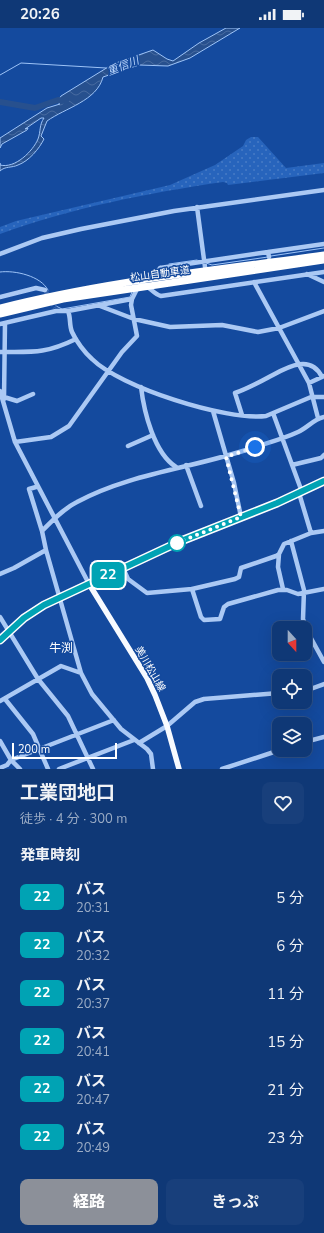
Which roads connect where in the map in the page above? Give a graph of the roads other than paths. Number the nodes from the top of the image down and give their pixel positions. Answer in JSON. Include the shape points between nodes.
{"nodes":[{"id":1,"x":324,"y":190,"type":"edge"},
{"id":2,"x":197,"y":207,"type":"junction"},
{"id":3,"x":324,"y":244,"type":"edge"},
{"id":4,"x":0,"y":254,"type":"edge"},
{"id":5,"x":324,"y":254,"type":"edge"},
{"id":6,"x":324,"y":260,"type":"edge"},
{"id":7,"x":205,"y":261,"type":"junction"},
{"id":8,"x":205,"y":267,"type":"dead end"},
{"id":9,"x":324,"y":272,"type":"edge"},
{"id":10,"x":307,"y":274,"type":"junction"},
{"id":11,"x":161,"y":281,"type":"junction"},
{"id":12,"x":207,"y":282,"type":"dead end"},
{"id":13,"x":254,"y":282,"type":"junction"},
{"id":14,"x":324,"y":282,"type":"edge"},
{"id":15,"x":140,"y":283,"type":"junction"},
{"id":16,"x":129,"y":285,"type":"junction"},
{"id":17,"x":208,"y":289,"type":"junction"},
{"id":18,"x":45,"y":290,"type":"dead end"},
{"id":19,"x":0,"y":297,"type":"edge"},
{"id":20,"x":132,"y":299,"type":"junction"},
{"id":21,"x":99,"y":306,"type":"junction"},
{"id":22,"x":0,"y":308,"type":"edge"},
{"id":23,"x":68,"y":311,"type":"junction"},
{"id":24,"x":324,"y":311,"type":"edge"},
{"id":25,"x":0,"y":314,"type":"edge"},
{"id":26,"x":134,"y":320,"type":"junction"},
{"id":27,"x":2,"y":323,"type":"edge"},
{"id":28,"x":279,"y":328,"type":"junction"},
{"id":29,"x":76,"y":339,"type":"junction"},
{"id":30,"x":2,"y":352,"type":"edge"},
{"id":31,"x":299,"y":364,"type":"junction"},
{"id":32,"x":109,"y":371,"type":"junction"},
{"id":33,"x":323,"y":377,"type":"edge"},
{"id":34,"x":308,"y":382,"type":"junction"},
{"id":35,"x":141,"y":387,"type":"junction"},
{"id":36,"x":0,"y":390,"type":"edge"},
{"id":37,"x":33,"y":394,"type":"dead end"},
{"id":38,"x":4,"y":397,"type":"junction"},
{"id":39,"x":311,"y":397,"type":"junction"},
{"id":40,"x":324,"y":397,"type":"edge"},
{"id":41,"x":4,"y":404,"type":"junction"},
{"id":42,"x":213,"y":411,"type":"junction"},
{"id":43,"x":273,"y":413,"type":"junction"},
{"id":44,"x":242,"y":415,"type":"junction"},
{"id":45,"x":324,"y":417,"type":"edge"},
{"id":46,"x":318,"y":418,"type":"junction"},
{"id":47,"x":153,"y":435,"type":"junction"},
{"id":48,"x":283,"y":438,"type":"junction"},
{"id":49,"x":15,"y":442,"type":"junction"},
{"id":50,"x":128,"y":446,"type":"dead end"},
{"id":51,"x":324,"y":455,"type":"edge"},
{"id":52,"x":226,"y":457,"type":"junction"},
{"id":53,"x":186,"y":465,"type":"junction"},
{"id":54,"x":292,"y":466,"type":"junction"},
{"id":55,"x":176,"y":468,"type":"junction"},
{"id":56,"x":324,"y":481,"type":"edge"},
{"id":57,"x":36,"y":487,"type":"junction"},
{"id":58,"x":300,"y":493,"type":"junction"},
{"id":59,"x":201,"y":506,"type":"dead end"},
{"id":60,"x":241,"y":517,"type":"junction"},
{"id":61,"x":54,"y":520,"type":"junction"},
{"id":62,"x":42,"y":531,"type":"junction"},
{"id":63,"x":324,"y":531,"type":"edge"},
{"id":64,"x":311,"y":533,"type":"junction"},
{"id":65,"x":291,"y":541,"type":"junction"},
{"id":66,"x":46,"y":550,"type":"junction"},
{"id":67,"x":279,"y":554,"type":"junction"},
{"id":68,"x":123,"y":568,"type":"junction"},
{"id":69,"x":0,"y":574,"type":"edge"},
{"id":70,"x":89,"y":584,"type":"junction"},
{"id":71,"x":324,"y":588,"type":"edge"},
{"id":72,"x":192,"y":589,"type":"junction"},
{"id":73,"x":283,"y":589,"type":"junction"},
{"id":74,"x":304,"y":594,"type":"junction"},
{"id":75,"x":61,"y":598,"type":"junction"},
{"id":76,"x":0,"y":617,"type":"edge"},
{"id":77,"x":10,"y":631,"type":"junction"},
{"id":78,"x":0,"y":640,"type":"edge"},
{"id":79,"x":324,"y":662,"type":"edge"},
{"id":80,"x":81,"y":673,"type":"junction"},
{"id":81,"x":38,"y":678,"type":"junction"},
{"id":82,"x":324,"y":684,"type":"edge"},
{"id":83,"x":312,"y":688,"type":"edge"},
{"id":84,"x":272,"y":694,"type":"edge"},
{"id":85,"x":2,"y":700,"type":"edge"},
{"id":86,"x":114,"y":720,"type":"junction"},
{"id":87,"x":167,"y":726,"type":"junction"},
{"id":88,"x":76,"y":734,"type":"junction"},
{"id":89,"x":324,"y":737,"type":"edge"},
{"id":90,"x":134,"y":740,"type":"junction"},
{"id":91,"x":312,"y":740,"type":"edge"},
{"id":92,"x":0,"y":742,"type":"edge"},
{"id":93,"x":139,"y":743,"type":"junction"},
{"id":94,"x":40,"y":748,"type":"junction"},
{"id":95,"x":272,"y":753,"type":"edge"},
{"id":96,"x":88,"y":759,"type":"junction"},
{"id":97,"x":11,"y":760,"type":"junction"},
{"id":98,"x":7,"y":767,"type":"edge"},
{"id":99,"x":0,"y":768,"type":"edge"},
{"id":100,"x":20,"y":769,"type":"edge"},
{"id":101,"x":48,"y":769,"type":"edge"},
{"id":102,"x":59,"y":769,"type":"edge"},
{"id":103,"x":93,"y":769,"type":"edge"},
{"id":104,"x":153,"y":769,"type":"edge"},
{"id":105,"x":179,"y":769,"type":"edge"},
{"id":106,"x":222,"y":769,"type":"edge"}],
"edges":[{"from":1,"to":2,"type":"street"},
{"from":2,"to":4,"type":"street","via":[[42,238]]},
{"from":2,"to":7,"type":"street"},
{"from":3,"to":7,"type":"street","via":[[269,254]]},
{"from":5,"to":11,"type":"highway","name":"松山自動車道"},
{"from":6,"to":11,"type":"highway","name":"松山自動車道"},
{"from":7,"to":8,"type":"street"},
{"from":7,"to":15,"type":"street","via":[[160,268],[154,276],[142,277]]},
{"from":9,"to":10,"type":"street"},
{"from":10,"to":13,"type":"street","via":[[273,276]]},
{"from":10,"to":14,"type":"street"},
{"from":11,"to":16,"type":"highway","name":"松山自動車道"},
{"from":12,"to":17,"type":"street"},
{"from":13,"to":17,"type":"street"},
{"from":13,"to":28,"type":"street"},
{"from":15,"to":17,"type":"street","via":[[161,296]]},
{"from":15,"to":20,"type":"street"},
{"from":16,"to":22,"type":"highway","name":"松山自動車道","via":[[62,294]]},
{"from":16,"to":25,"type":"highway","name":"松山自動車道"},
{"from":18,"to":19,"type":"street","via":[[36,288]]},
{"from":20,"to":21,"type":"street"},
{"from":20,"to":26,"type":"street"},
{"from":21,"to":23,"type":"street"},
{"from":21,"to":26,"type":"street"},
{"from":23,"to":27,"type":"street","via":[[55,310]]},
{"from":23,"to":29,"type":"street"},
{"from":24,"to":28,"type":"street"},
{"from":26,"to":28,"type":"street","via":[[170,327],[222,325],[258,332]]},
{"from":26,"to":32,"type":"street","via":[[137,336]]},
{"from":27,"to":30,"type":"street"},
{"from":28,"to":31,"type":"street"},
{"from":29,"to":30,"type":"street","via":[[48,351]]},
{"from":29,"to":32,"type":"street","via":[[91,359]]},
{"from":30,"to":38,"type":"street"},
{"from":31,"to":33,"type":"street","via":[[313,366]]},
{"from":31,"to":34,"type":"street"},
{"from":31,"to":44,"type":"street","via":[[287,367],[236,393]]},
{"from":32,"to":35,"type":"street"},
{"from":32,"to":49,"type":"street","via":[[69,426],[51,437]]},
{"from":33,"to":34,"type":"street"},
{"from":34,"to":39,"type":"street"},
{"from":35,"to":42,"type":"street"},
{"from":35,"to":47,"type":"street","via":[[144,408]]},
{"from":36,"to":41,"type":"street"},
{"from":37,"to":38,"type":"street","via":[[17,401]]},
{"from":38,"to":41,"type":"street"},
{"from":39,"to":40,"type":"street"},
{"from":39,"to":43,"type":"street"},
{"from":39,"to":46,"type":"street"},
{"from":41,"to":49,"type":"street"},
{"from":42,"to":44,"type":"street"},
{"from":42,"to":52,"type":"street"},
{"from":43,"to":44,"type":"street","via":[[258,417]]},
{"from":43,"to":48,"type":"street"},
{"from":45,"to":46,"type":"street"},
{"from":46,"to":48,"type":"street","via":[[299,432]]},
{"from":47,"to":50,"type":"street"},
{"from":47,"to":55,"type":"street","via":[[164,458]]},
{"from":48,"to":52,"type":"street"},
{"from":48,"to":54,"type":"street"},
{"from":49,"to":57,"type":"street"},
{"from":51,"to":54,"type":"street"},
{"from":52,"to":53,"type":"street"},
{"from":52,"to":60,"type":"street"},
{"from":53,"to":55,"type":"street"},
{"from":53,"to":59,"type":"street"},
{"from":54,"to":58,"type":"street"},
{"from":55,"to":61,"type":"street","via":[[92,495],[76,503]]},
{"from":56,"to":58,"type":"main road"},
{"from":57,"to":61,"type":"street"},
{"from":57,"to":62,"type":"street","via":[[29,490]]},
{"from":58,"to":60,"type":"main road"},
{"from":58,"to":64,"type":"street"},
{"from":60,"to":68,"type":"main road"},
{"from":61,"to":62,"type":"street"},
{"from":61,"to":70,"type":"street"},
{"from":62,"to":66,"type":"street"},
{"from":63,"to":64,"type":"street"},
{"from":64,"to":65,"type":"street"},
{"from":65,"to":67,"type":"street","via":[[284,544]]},
{"from":65,"to":74,"type":"street"},
{"from":66,"to":69,"type":"street"},
{"from":66,"to":75,"type":"street"},
{"from":67,"to":72,"type":"street","via":[[240,568],[239,576],[235,579]]},
{"from":67,"to":73,"type":"street","via":[[278,567]]},
{"from":68,"to":70,"type":"main road"},
{"from":68,"to":72,"type":"street","via":[[128,579],[147,593]]},
{"from":70,"to":75,"type":"main road"},
{"from":70,"to":87,"type":"main road","name":"美川松山線","via":[[146,678]]},
{"from":71,"to":74,"type":"street"},
{"from":72,"to":73,"type":"street","via":[[201,617],[204,620],[212,620],[220,619],[224,607],[228,604]]},
{"from":73,"to":74,"type":"street"},
{"from":74,"to":79,"type":"street","via":[[303,619]]},
{"from":75,"to":77,"type":"main road","via":[[35,610]]},
{"from":75,"to":80,"type":"street"},
{"from":76,"to":77,"type":"street"},
{"from":77,"to":78,"type":"main road"},
{"from":77,"to":81,"type":"street"},
{"from":80,"to":81,"type":"street","via":[[61,666]]},
{"from":80,"to":86,"type":"street","via":[[92,694]]},
{"from":81,"to":85,"type":"street"},
{"from":81,"to":88,"type":"street","via":[[68,716]]},
{"from":82,"to":83,"type":"street"},
{"from":84,"to":87,"type":"street","via":[[195,702]]},
{"from":85,"to":94,"type":"street","via":[[33,734]]},
{"from":86,"to":88,"type":"street"},
{"from":86,"to":90,"type":"street"},
{"from":87,"to":93,"type":"street"},
{"from":87,"to":105,"type":"main road","name":"美川松山線"},
{"from":88,"to":94,"type":"street"},
{"from":88,"to":96,"type":"street"},
{"from":89,"to":91,"type":"street"},
{"from":90,"to":93,"type":"street"},
{"from":90,"to":96,"type":"street"},
{"from":92,"to":97,"type":"street"},
{"from":93,"to":104,"type":"street","via":[[150,754]]},
{"from":94,"to":97,"type":"street"},
{"from":94,"to":101,"type":"street"},
{"from":95,"to":106,"type":"street"},
{"from":96,"to":102,"type":"street"},
{"from":96,"to":103,"type":"street"},
{"from":97,"to":98,"type":"street"},
{"from":97,"to":100,"type":"street"},
{"from":98,"to":99,"type":"street"}]}
